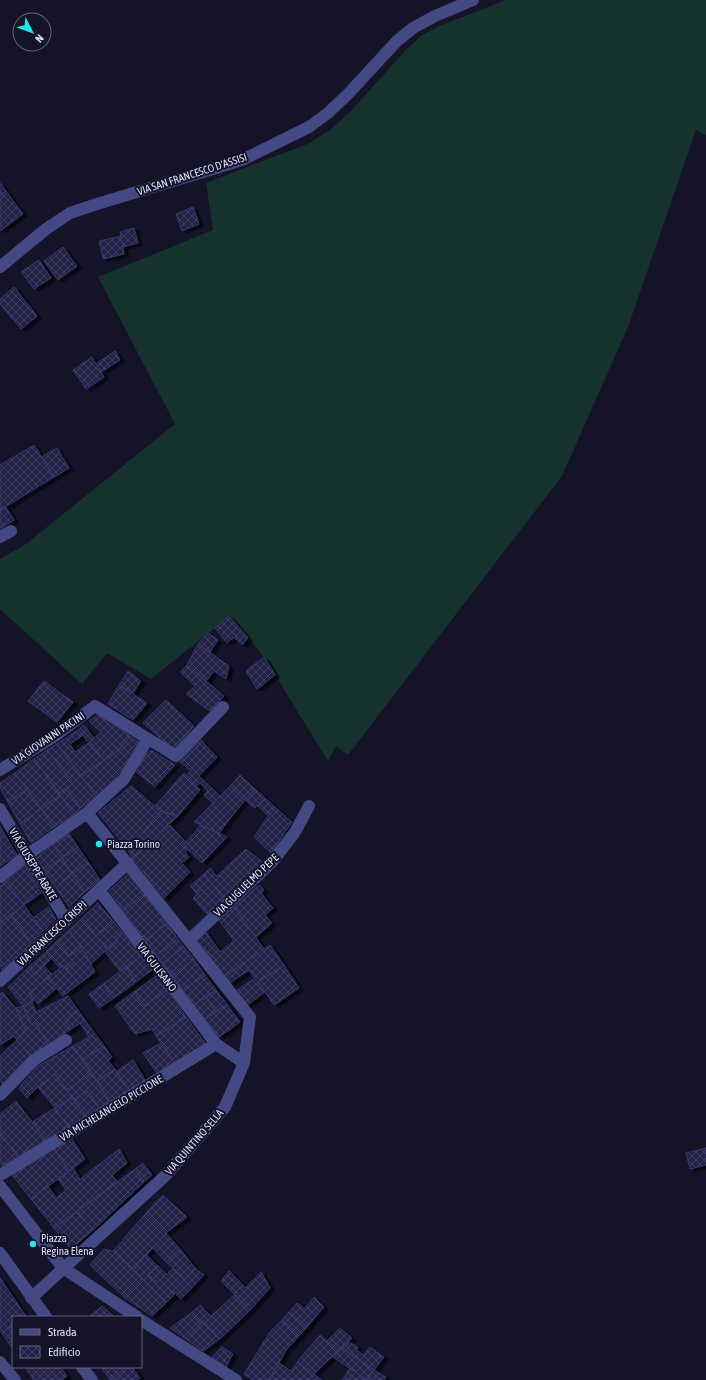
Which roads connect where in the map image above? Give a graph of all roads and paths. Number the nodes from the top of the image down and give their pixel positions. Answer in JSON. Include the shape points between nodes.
{"nodes":[{"id":1,"x":473,"y":0,"type":"edge"},
{"id":2,"x":0,"y":267,"type":"edge"},
{"id":3,"x":11,"y":530,"type":"dead end"},
{"id":4,"x":0,"y":537,"type":"edge"},
{"id":5,"x":223,"y":707,"type":"dead end"},
{"id":6,"x":148,"y":739,"type":"junction"},
{"id":7,"x":0,"y":770,"type":"edge"},
{"id":8,"x":309,"y":806,"type":"dead end"},
{"id":9,"x":0,"y":808,"type":"edge"},
{"id":10,"x":91,"y":810,"type":"junction"},
{"id":11,"x":26,"y":855,"type":"junction"},
{"id":12,"x":130,"y":866,"type":"junction"},
{"id":13,"x":0,"y":877,"type":"edge"},
{"id":14,"x":101,"y":887,"type":"junction"},
{"id":15,"x":66,"y":920,"type":"junction"},
{"id":16,"x":189,"y":940,"type":"junction"},
{"id":17,"x":0,"y":982,"type":"edge"},
{"id":18,"x":66,"y":1040,"type":"dead end"},
{"id":19,"x":216,"y":1044,"type":"junction"},
{"id":20,"x":244,"y":1063,"type":"junction"},
{"id":21,"x":0,"y":1095,"type":"edge"},
{"id":22,"x":3,"y":1173,"type":"edge"},
{"id":23,"x":0,"y":1186,"type":"edge"},
{"id":24,"x":0,"y":1253,"type":"edge"},
{"id":25,"x":63,"y":1268,"type":"junction"},
{"id":26,"x":31,"y":1298,"type":"junction"},
{"id":27,"x":45,"y":1316,"type":"edge"},
{"id":28,"x":135,"y":1316,"type":"edge"},
{"id":29,"x":142,"y":1321,"type":"edge"},
{"id":30,"x":1,"y":1366,"type":"edge"},
{"id":31,"x":83,"y":1368,"type":"edge"},
{"id":32,"x":15,"y":1380,"type":"edge"},
{"id":33,"x":92,"y":1380,"type":"edge"},
{"id":34,"x":236,"y":1380,"type":"edge"}],
"edges":[{"from":1,"to":2,"type":"street","name":"VIA SAN FRANCESCO D'ASSISI","via":[[413,28],[397,41],[343,99],[309,127],[244,159],[70,213]]},
{"from":3,"to":4,"type":"street"},
{"from":5,"to":6,"type":"street","via":[[176,756]]},
{"from":6,"to":7,"type":"street","name":"VIA GIOVANNI PACINI","via":[[95,706],[55,736]]},
{"from":6,"to":10,"type":"street","via":[[124,779]]},
{"from":8,"to":16,"type":"street","name":"VIA GUGLIELMO PEPE","via":[[295,832],[272,862]]},
{"from":9,"to":11,"type":"street","name":"VIA GIUSEPPE ABATE"},
{"from":10,"to":11,"type":"street"},
{"from":10,"to":12,"type":"street","name":"VIA QUINTINO SELLA"},
{"from":11,"to":13,"type":"street"},
{"from":11,"to":15,"type":"street","name":"VIA GIUSEPPE ABATE"},
{"from":12,"to":14,"type":"street","name":"VIA FRANCESCO CRISPI"},
{"from":12,"to":16,"type":"street","name":"VIA QUINTINO SELLA"},
{"from":14,"to":15,"type":"street","name":"VIA FRANCESCO CRISPI"},
{"from":14,"to":19,"type":"street","name":"VIA GULISANO"},
{"from":15,"to":17,"type":"street","name":"VIA FRANCESCO CRISPI"},
{"from":16,"to":20,"type":"street","name":"VIA QUINTINO SELLA","via":[[250,1017]]},
{"from":18,"to":21,"type":"street","via":[[34,1060]]},
{"from":19,"to":20,"type":"street","name":"VIA GULISANO"},
{"from":19,"to":22,"type":"street","name":"VIA MICHELANGELO PICCIONE"},
{"from":20,"to":25,"type":"street","name":"VIA QUINTINO SELLA","via":[[225,1107],[165,1176]]},
{"from":23,"to":25,"type":"street"},
{"from":24,"to":26,"type":"street"},
{"from":25,"to":26,"type":"street","name":"VIA QUINTINO SELLA"},
{"from":25,"to":28,"type":"street"},
{"from":26,"to":27,"type":"street"},
{"from":29,"to":34,"type":"street"},
{"from":30,"to":32,"type":"street"},
{"from":31,"to":33,"type":"street"}]}
